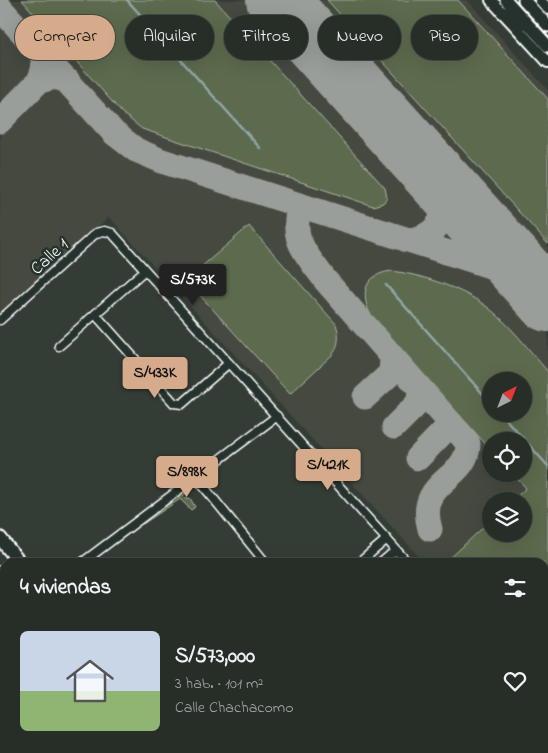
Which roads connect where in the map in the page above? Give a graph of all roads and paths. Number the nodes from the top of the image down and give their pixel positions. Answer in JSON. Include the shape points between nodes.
{"nodes":[{"id":1,"x":491,"y":0,"type":"edge"},
{"id":2,"x":506,"y":0,"type":"edge"},
{"id":3,"x":524,"y":0,"type":"edge"},
{"id":4,"x":534,"y":0,"type":"edge"},
{"id":5,"x":540,"y":0,"type":"edge"},
{"id":6,"x":548,"y":9,"type":"edge"},
{"id":7,"x":502,"y":12,"type":"junction"},
{"id":8,"x":545,"y":23,"type":"edge"},
{"id":9,"x":533,"y":29,"type":"junction"},
{"id":10,"x":548,"y":46,"type":"edge"},
{"id":11,"x":548,"y":62,"type":"edge"},
{"id":12,"x":145,"y":270,"type":"junction"},
{"id":13,"x":95,"y":314,"type":"junction"},
{"id":14,"x":0,"y":320,"type":"edge"},
{"id":15,"x":59,"y":346,"type":"dead end"},
{"id":16,"x":230,"y":363,"type":"junction"},
{"id":17,"x":277,"y":416,"type":"junction"},
{"id":18,"x":196,"y":477,"type":"junction"},
{"id":19,"x":387,"y":540,"type":"junction"},
{"id":20,"x":2,"y":546,"type":"edge"},
{"id":21,"x":396,"y":550,"type":"junction"},
{"id":22,"x":16,"y":558,"type":"edge"},
{"id":23,"x":88,"y":558,"type":"edge"},
{"id":24,"x":262,"y":558,"type":"edge"},
{"id":25,"x":365,"y":558,"type":"edge"},
{"id":26,"x":387,"y":558,"type":"edge"},
{"id":27,"x":403,"y":558,"type":"edge"}],
"edges":[{"from":1,"to":7,"type":"main road"},
{"from":2,"to":9,"type":"main road"},
{"from":3,"to":8,"type":"main road"},
{"from":4,"to":8,"type":"main road"},
{"from":5,"to":6,"type":"main road"},
{"from":7,"to":9,"type":"main road"},
{"from":7,"to":11,"type":"main road"},
{"from":9,"to":10,"type":"main road"},
{"from":12,"to":13,"type":"street"},
{"from":12,"to":14,"type":"street","name":"Calle 1","via":[[112,233],[96,233]]},
{"from":12,"to":16,"type":"street"},
{"from":13,"to":15,"type":"street"},
{"from":13,"to":16,"type":"street","via":[[178,405]]},
{"from":16,"to":17,"type":"street"},
{"from":17,"to":18,"type":"street"},
{"from":17,"to":19,"type":"street"},
{"from":18,"to":23,"type":"street"},
{"from":18,"to":24,"type":"street"},
{"from":19,"to":21,"type":"street"},
{"from":19,"to":25,"type":"street"},
{"from":20,"to":22,"type":"highway"},
{"from":21,"to":26,"type":"street"},
{"from":21,"to":27,"type":"street"}]}
